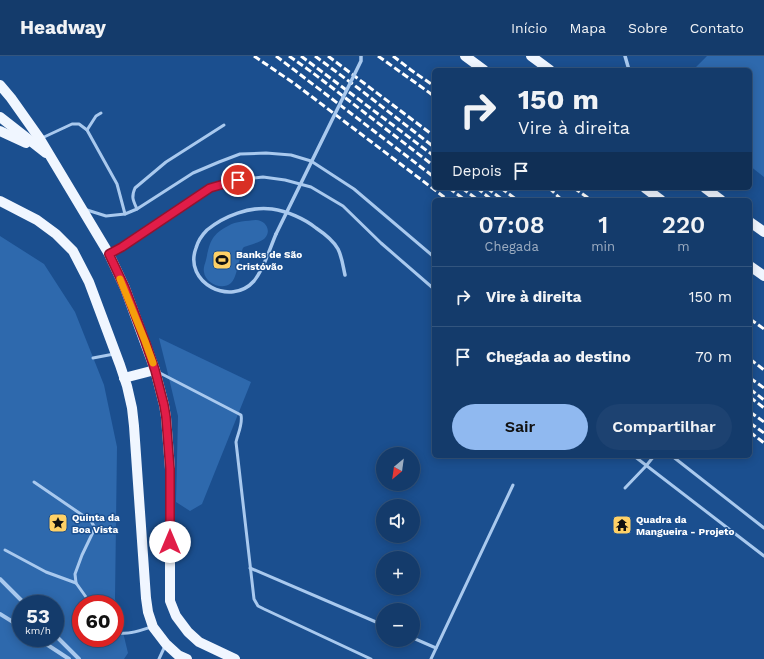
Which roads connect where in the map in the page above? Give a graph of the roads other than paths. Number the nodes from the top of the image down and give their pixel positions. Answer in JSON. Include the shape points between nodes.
{"nodes":[{"id":1,"x":361,"y":56,"type":"edge"},
{"id":2,"x":465,"y":56,"type":"edge"},
{"id":3,"x":531,"y":56,"type":"edge"},
{"id":4,"x":625,"y":56,"type":"edge"},
{"id":5,"x":481,"y":68,"type":"edge"},
{"id":6,"x":547,"y":68,"type":"edge"},
{"id":7,"x":628,"y":68,"type":"edge"},
{"id":8,"x":0,"y":85,"type":"edge"},
{"id":9,"x":101,"y":113,"type":"dead end"},
{"id":10,"x":0,"y":117,"type":"edge"},
{"id":11,"x":224,"y":125,"type":"dead end"},
{"id":12,"x":87,"y":130,"type":"junction"},
{"id":13,"x":0,"y":131,"type":"edge"},
{"id":14,"x":40,"y":139,"type":"junction"},
{"id":15,"x":51,"y":156,"type":"junction"},
{"id":16,"x":648,"y":190,"type":"edge"},
{"id":17,"x":708,"y":190,"type":"edge"},
{"id":18,"x":658,"y":198,"type":"edge"},
{"id":19,"x":718,"y":198,"type":"edge"},
{"id":20,"x":0,"y":201,"type":"edge"},
{"id":21,"x":81,"y":207,"type":"junction"},
{"id":22,"x":137,"y":209,"type":"junction"},
{"id":23,"x":126,"y":214,"type":"junction"},
{"id":24,"x":752,"y":223,"type":"edge"},
{"id":25,"x":764,"y":232,"type":"edge"},
{"id":26,"x":109,"y":254,"type":"junction"},
{"id":27,"x":432,"y":255,"type":"edge"},
{"id":28,"x":752,"y":267,"type":"edge"},
{"id":29,"x":345,"y":276,"type":"dead end"},
{"id":30,"x":764,"y":276,"type":"edge"},
{"id":31,"x":432,"y":287,"type":"edge"},
{"id":32,"x":116,"y":354,"type":"junction"},
{"id":33,"x":93,"y":358,"type":"dead end"},
{"id":34,"x":155,"y":370,"type":"junction"},
{"id":35,"x":124,"y":378,"type":"junction"},
{"id":36,"x":636,"y":458,"type":"edge"},
{"id":37,"x":652,"y":458,"type":"edge"},
{"id":38,"x":675,"y":458,"type":"edge"},
{"id":39,"x":646,"y":466,"type":"junction"},
{"id":40,"x":34,"y":482,"type":"dead end"},
{"id":41,"x":513,"y":485,"type":"dead end"},
{"id":42,"x":625,"y":488,"type":"dead end"},
{"id":43,"x":764,"y":528,"type":"edge"},
{"id":44,"x":5,"y":550,"type":"dead end"},
{"id":45,"x":764,"y":556,"type":"edge"},
{"id":46,"x":250,"y":568,"type":"junction"},
{"id":47,"x":0,"y":579,"type":"edge"},
{"id":48,"x":76,"y":583,"type":"junction"},
{"id":49,"x":16,"y":595,"type":"edge"},
{"id":50,"x":85,"y":595,"type":"edge"},
{"id":51,"x":0,"y":614,"type":"edge"},
{"id":52,"x":12,"y":621,"type":"edge"},
{"id":53,"x":376,"y":622,"type":"edge"},
{"id":54,"x":153,"y":626,"type":"junction"},
{"id":55,"x":124,"y":633,"type":"edge"},
{"id":56,"x":420,"y":641,"type":"edge"},
{"id":57,"x":64,"y":644,"type":"edge"},
{"id":58,"x":166,"y":644,"type":"junction"},
{"id":59,"x":51,"y":647,"type":"edge"},
{"id":60,"x":436,"y":648,"type":"junction"},
{"id":61,"x":69,"y":659,"type":"edge"},
{"id":62,"x":79,"y":659,"type":"edge"},
{"id":63,"x":159,"y":659,"type":"edge"},
{"id":64,"x":187,"y":659,"type":"edge"},
{"id":65,"x":235,"y":659,"type":"edge"},
{"id":66,"x":371,"y":659,"type":"edge"},
{"id":67,"x":431,"y":659,"type":"edge"}],
"edges":[{"from":1,"to":29,"type":"street","bridge":true,"via":[[361,61],[276,234],[262,269],[254,280],[246,288],[222,292],[201,280],[193,260],[199,240],[206,230],[237,213],[272,209],[284,212],[309,223],[327,235],[338,249]]},
{"from":2,"to":5,"type":"main road"},
{"from":3,"to":6,"type":"main road"},
{"from":4,"to":7,"type":"street"},
{"from":8,"to":14,"type":"main road"},
{"from":9,"to":12,"type":"lane"},
{"from":10,"to":15,"type":"main road"},
{"from":11,"to":22,"type":"lane","via":[[166,162],[135,188],[132,199]]},
{"from":12,"to":14,"type":"lane","via":[[79,124],[72,124]]},
{"from":12,"to":23,"type":"lane","via":[[116,184]]},
{"from":13,"to":15,"type":"main road"},
{"from":14,"to":15,"type":"main road"},
{"from":15,"to":21,"type":"main road"},
{"from":16,"to":18,"type":"main road"},
{"from":17,"to":19,"type":"main road"},
{"from":20,"to":32,"type":"main road","via":[[37,220],[73,250],[89,282]]},
{"from":21,"to":23,"type":"lane","via":[[106,216]]},
{"from":21,"to":26,"type":"main road"},
{"from":22,"to":23,"type":"lane"},
{"from":22,"to":27,"type":"lane","via":[[193,173],[240,154],[291,155],[311,162],[354,189]]},
{"from":24,"to":25,"type":"main road"},
{"from":26,"to":31,"type":"lane","via":[[210,188],[238,180],[262,177],[311,187],[343,206]]},
{"from":26,"to":34,"type":"main road","via":[[125,288]]},
{"from":28,"to":30,"type":"main road"},
{"from":32,"to":33,"type":"lane"},
{"from":32,"to":35,"type":"main road"},
{"from":34,"to":35,"type":"main road"},
{"from":34,"to":46,"type":"lane","via":[[240,415],[242,419],[236,442]]},
{"from":34,"to":65,"type":"main road","via":[[166,417],[170,469],[170,601],[176,616],[193,637]]},
{"from":35,"to":54,"type":"main road","via":[[132,408],[146,598]]},
{"from":36,"to":39,"type":"lane"},
{"from":37,"to":39,"type":"lane"},
{"from":38,"to":43,"type":"lane"},
{"from":39,"to":42,"type":"lane"},
{"from":39,"to":45,"type":"lane"},
{"from":40,"to":48,"type":"lane","via":[[91,522],[95,528],[75,574]]},
{"from":41,"to":60,"type":"lane"},
{"from":44,"to":48,"type":"lane","via":[[46,572]]},
{"from":46,"to":53,"type":"lane"},
{"from":46,"to":66,"type":"lane","via":[[254,599],[258,606]]},
{"from":47,"to":49,"type":"street"},
{"from":48,"to":50,"type":"lane"},
{"from":51,"to":52,"type":"street"},
{"from":54,"to":55,"type":"lane","via":[[133,633]]},
{"from":54,"to":58,"type":"main road"},
{"from":56,"to":60,"type":"lane"},
{"from":57,"to":62,"type":"street"},
{"from":58,"to":63,"type":"lane"},
{"from":58,"to":64,"type":"main road"},
{"from":59,"to":61,"type":"street"},
{"from":60,"to":67,"type":"lane"}]}
